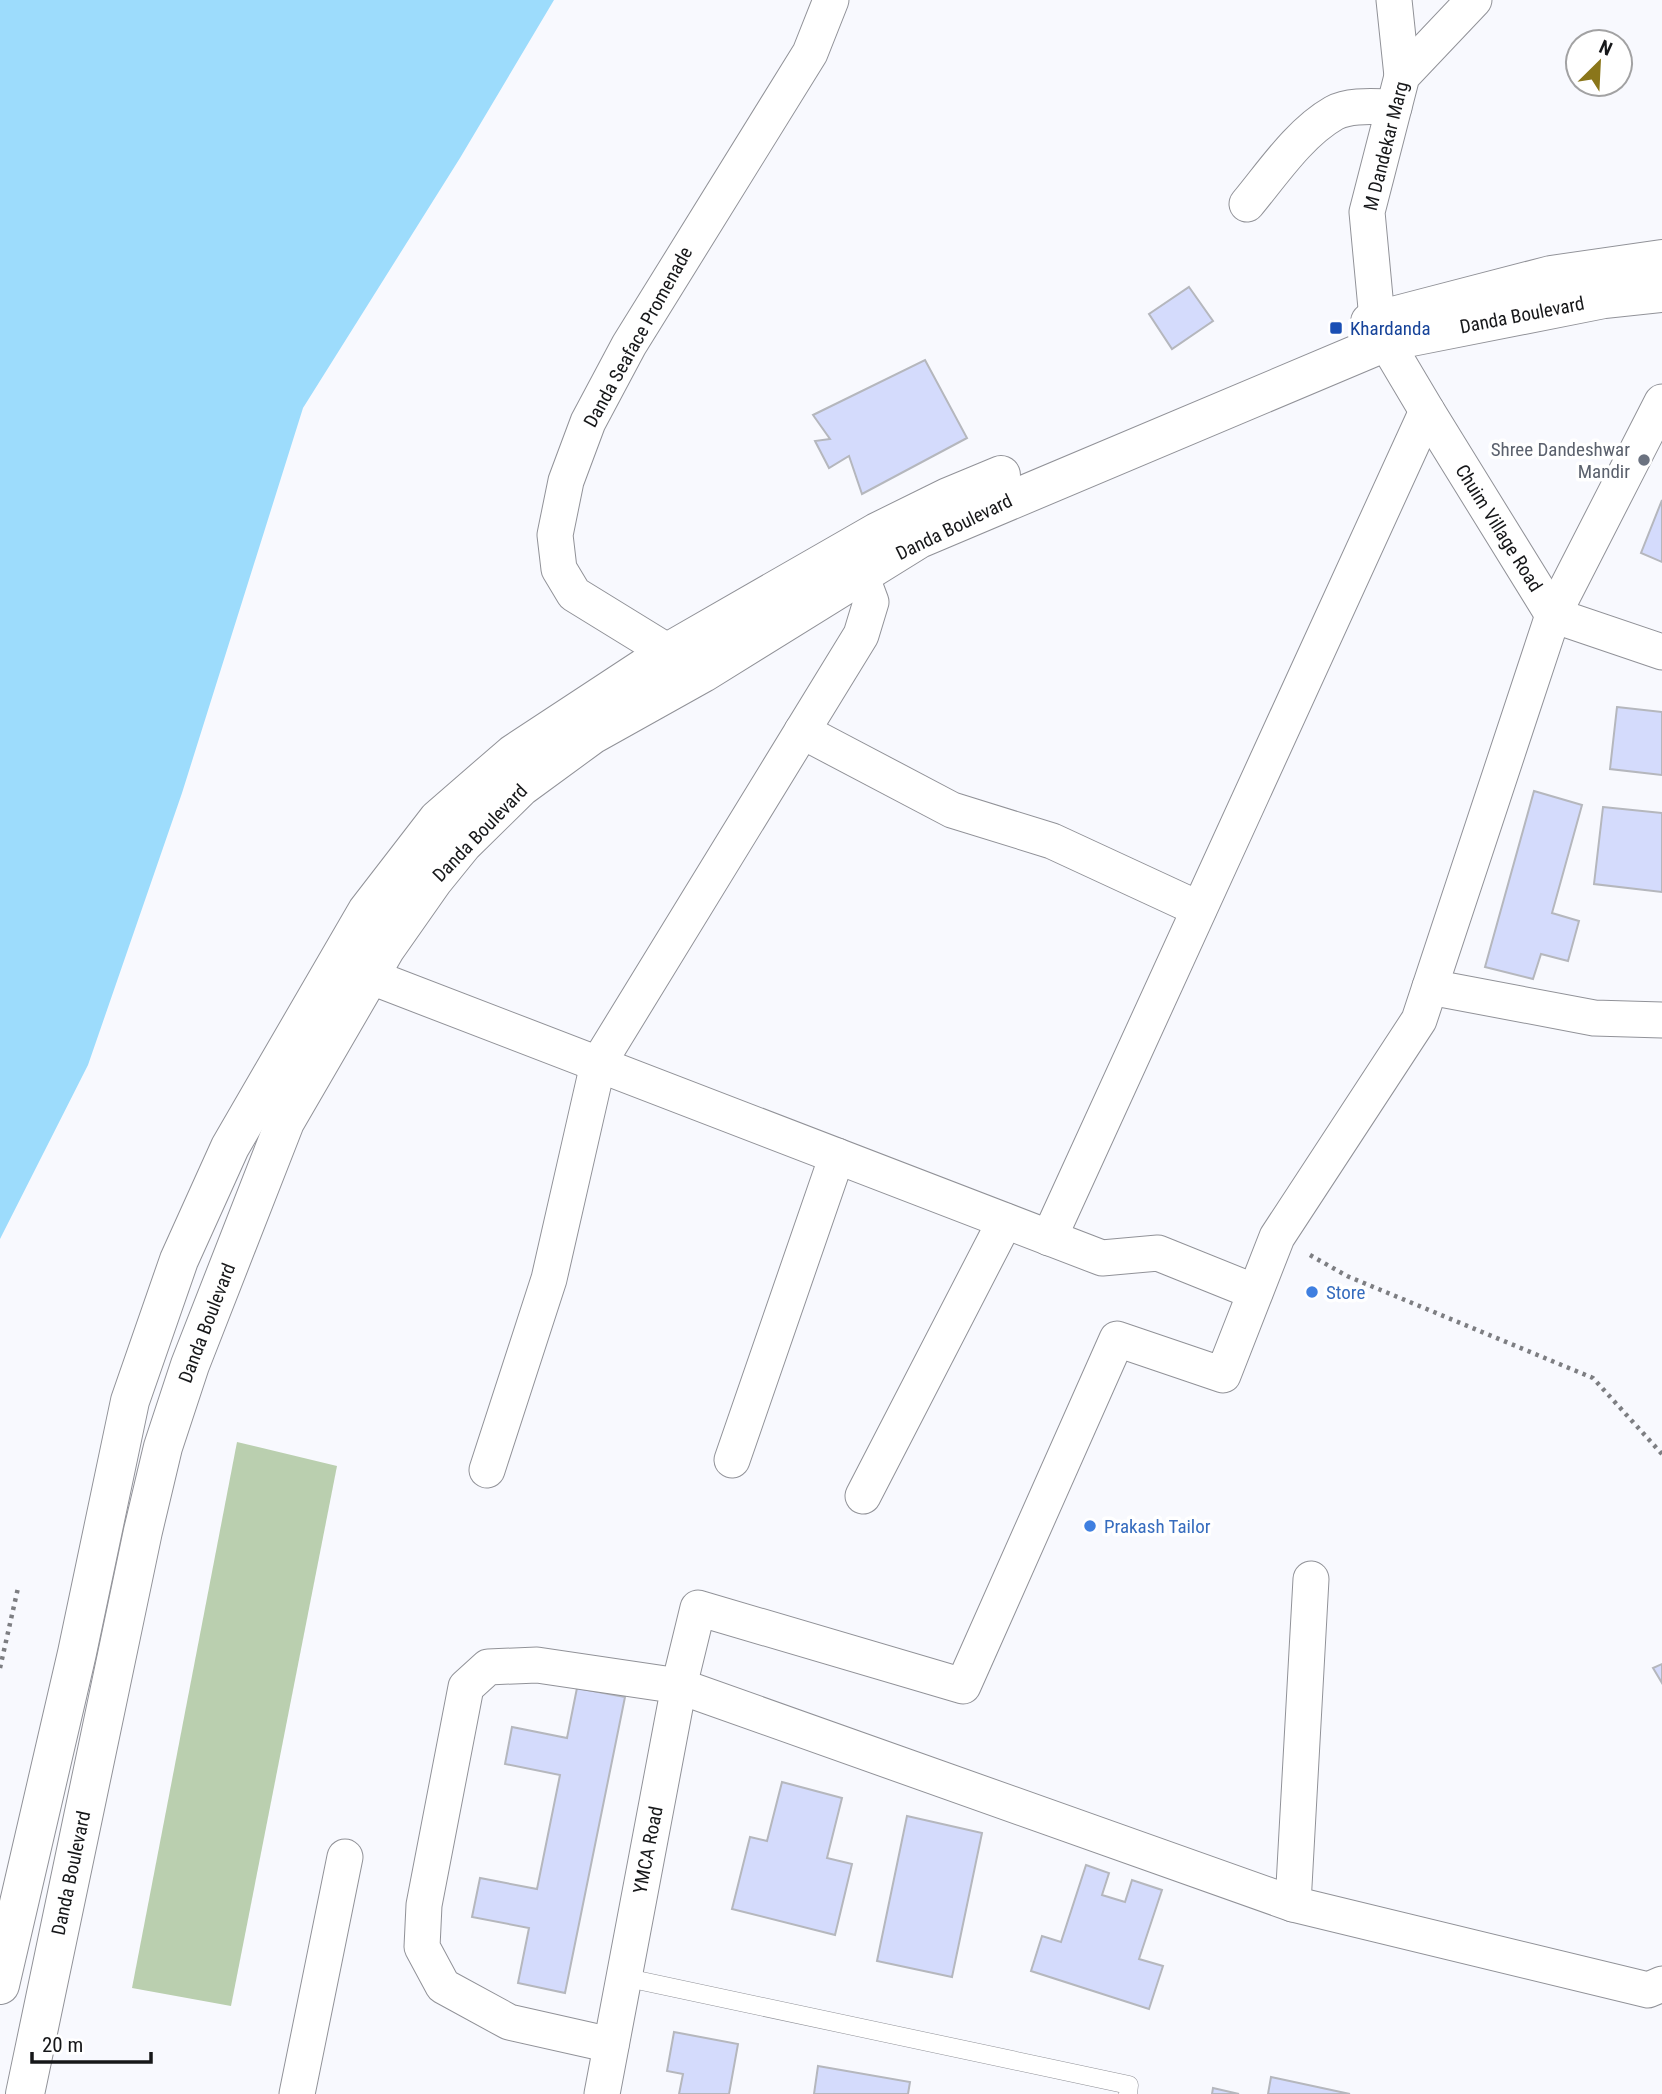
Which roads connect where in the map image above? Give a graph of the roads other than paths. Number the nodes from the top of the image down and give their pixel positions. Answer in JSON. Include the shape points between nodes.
{"nodes":[{"id":1,"x":831,"y":0,"type":"edge"},
{"id":2,"x":1394,"y":0,"type":"edge"},
{"id":3,"x":1474,"y":0,"type":"edge"},
{"id":4,"x":1398,"y":91,"type":"junction"},
{"id":5,"x":1247,"y":204,"type":"dead end"},
{"id":6,"x":1662,"y":259,"type":"edge"},
{"id":7,"x":1662,"y":293,"type":"edge"},
{"id":8,"x":1382,"y":330,"type":"junction"},
{"id":9,"x":1662,"y":402,"type":"edge"},
{"id":10,"x":1427,"y":411,"type":"junction"},
{"id":11,"x":860,"y":575,"type":"junction"},
{"id":12,"x":1552,"y":615,"type":"junction"},
{"id":13,"x":668,"y":652,"type":"junction"},
{"id":14,"x":1662,"y":652,"type":"edge"},
{"id":15,"x":703,"y":673,"type":"junction"},
{"id":16,"x":802,"y":731,"type":"junction"},
{"id":17,"x":1199,"y":909,"type":"junction"},
{"id":18,"x":355,"y":967,"type":"junction"},
{"id":19,"x":1430,"y":987,"type":"junction"},
{"id":20,"x":1662,"y":1020,"type":"edge"},
{"id":21,"x":597,"y":1064,"type":"junction"},
{"id":22,"x":837,"y":1156,"type":"junction"},
{"id":23,"x":207,"y":1200,"type":"junction"},
{"id":24,"x":247,"y":1218,"type":"junction"},
{"id":25,"x":1005,"y":1221,"type":"junction"},
{"id":26,"x":1049,"y":1238,"type":"junction"},
{"id":27,"x":1255,"y":1292,"type":"junction"},
{"id":28,"x":130,"y":1401,"type":"junction"},
{"id":29,"x":174,"y":1413,"type":"junction"},
{"id":30,"x":732,"y":1460,"type":"dead end"},
{"id":31,"x":487,"y":1470,"type":"dead end"},
{"id":32,"x":863,"y":1496,"type":"dead end"},
{"id":33,"x":1311,"y":1579,"type":"dead end"},
{"id":34,"x":679,"y":1686,"type":"junction"},
{"id":35,"x":345,"y":1857,"type":"dead end"},
{"id":36,"x":29,"y":1869,"type":"junction"},
{"id":37,"x":71,"y":1876,"type":"junction"},
{"id":38,"x":1293,"y":1904,"type":"junction"},
{"id":39,"x":623,"y":1977,"type":"junction"},
{"id":40,"x":1662,"y":1984,"type":"edge"},
{"id":41,"x":0,"y":1985,"type":"edge"},
{"id":42,"x":611,"y":2045,"type":"junction"},
{"id":43,"x":25,"y":2094,"type":"edge"},
{"id":44,"x":297,"y":2094,"type":"edge"},
{"id":45,"x":602,"y":2094,"type":"edge"},
{"id":46,"x":1128,"y":2094,"type":"edge"}],
"edges":[{"from":1,"to":13,"type":"street","name":"Danda Seaface Promenade","via":[[810,53],[629,345],[588,422],[566,481],[555,535],[559,569],[574,594]]},
{"from":2,"to":4,"type":"street"},
{"from":3,"to":4,"type":"street","name":"M Dandekar Marg"},
{"from":4,"to":5,"type":"street","via":[[1335,112],[1298,143]]},
{"from":4,"to":8,"type":"street","name":"M Dandekar Marg","via":[[1367,212]]},
{"from":6,"to":8,"type":"main road","via":[[1550,275]]},
{"from":7,"to":8,"type":"main road","name":"Danda Boulevard"},
{"from":8,"to":10,"type":"street","name":"Chuim Village Road"},
{"from":8,"to":11,"type":"main road","name":"Danda Boulevard","via":[[919,539]]},
{"from":8,"to":13,"type":"main road","via":[[948,497],[877,532]]},
{"from":9,"to":12,"type":"street"},
{"from":10,"to":12,"type":"street","name":"Chuim Village Road"},
{"from":10,"to":17,"type":"street"},
{"from":11,"to":15,"type":"main road","name":"Danda Boulevard"},
{"from":11,"to":16,"type":"street","via":[[871,602],[861,635]]},
{"from":12,"to":14,"type":"street"},
{"from":12,"to":19,"type":"street"},
{"from":13,"to":15,"type":"street","name":"Danda Seaface Promenade"},
{"from":13,"to":18,"type":"main road","via":[[513,754],[438,819],[367,911]]},
{"from":15,"to":18,"type":"main road","name":"Danda Boulevard","via":[[592,735],[521,787],[463,844]]},
{"from":16,"to":17,"type":"street","via":[[952,810],[1052,841]]},
{"from":16,"to":21,"type":"street"},
{"from":17,"to":26,"type":"street"},
{"from":18,"to":21,"type":"street"},
{"from":18,"to":23,"type":"main road","via":[[230,1147]]},
{"from":18,"to":24,"type":"main road","name":"Danda Boulevard"},
{"from":19,"to":20,"type":"street","via":[[1594,1018]]},
{"from":19,"to":27,"type":"street","via":[[1419,1020],[1277,1237]]},
{"from":21,"to":22,"type":"street"},
{"from":21,"to":31,"type":"street","via":[[549,1279]]},
{"from":22,"to":25,"type":"street"},
{"from":22,"to":30,"type":"street"},
{"from":23,"to":24,"type":"main road"},
{"from":23,"to":28,"type":"main road","via":[[179,1260]]},
{"from":24,"to":29,"type":"main road","name":"Danda Boulevard"},
{"from":25,"to":26,"type":"street"},
{"from":25,"to":32,"type":"street"},
{"from":26,"to":27,"type":"street","via":[[1102,1258],[1158,1253]]},
{"from":27,"to":34,"type":"street","name":"YMCA Road","via":[[1223,1375],[1117,1339],[963,1686],[698,1608]]},
{"from":28,"to":29,"type":"main road"},
{"from":28,"to":36,"type":"main road"},
{"from":29,"to":37,"type":"main road","name":"Danda Boulevard","via":[[143,1531]]},
{"from":33,"to":38,"type":"street"},
{"from":34,"to":38,"type":"street"},
{"from":34,"to":39,"type":"street","name":"YMCA Road"},
{"from":34,"to":42,"type":"street","via":[[537,1665],[488,1667],[466,1686],[449,1768],[424,1905],[422,1947],[443,1986],[509,2022]]},
{"from":35,"to":44,"type":"street"},
{"from":36,"to":37,"type":"main road"},
{"from":36,"to":41,"type":"main road"},
{"from":37,"to":43,"type":"main road","name":"Danda Boulevard"},
{"from":38,"to":40,"type":"street","via":[[1648,1990]]},
{"from":39,"to":42,"type":"street","name":"YMCA Road"},
{"from":39,"to":46,"type":"lane","via":[[1129,2085]]},
{"from":42,"to":45,"type":"street","name":"YMCA Road"}]}
